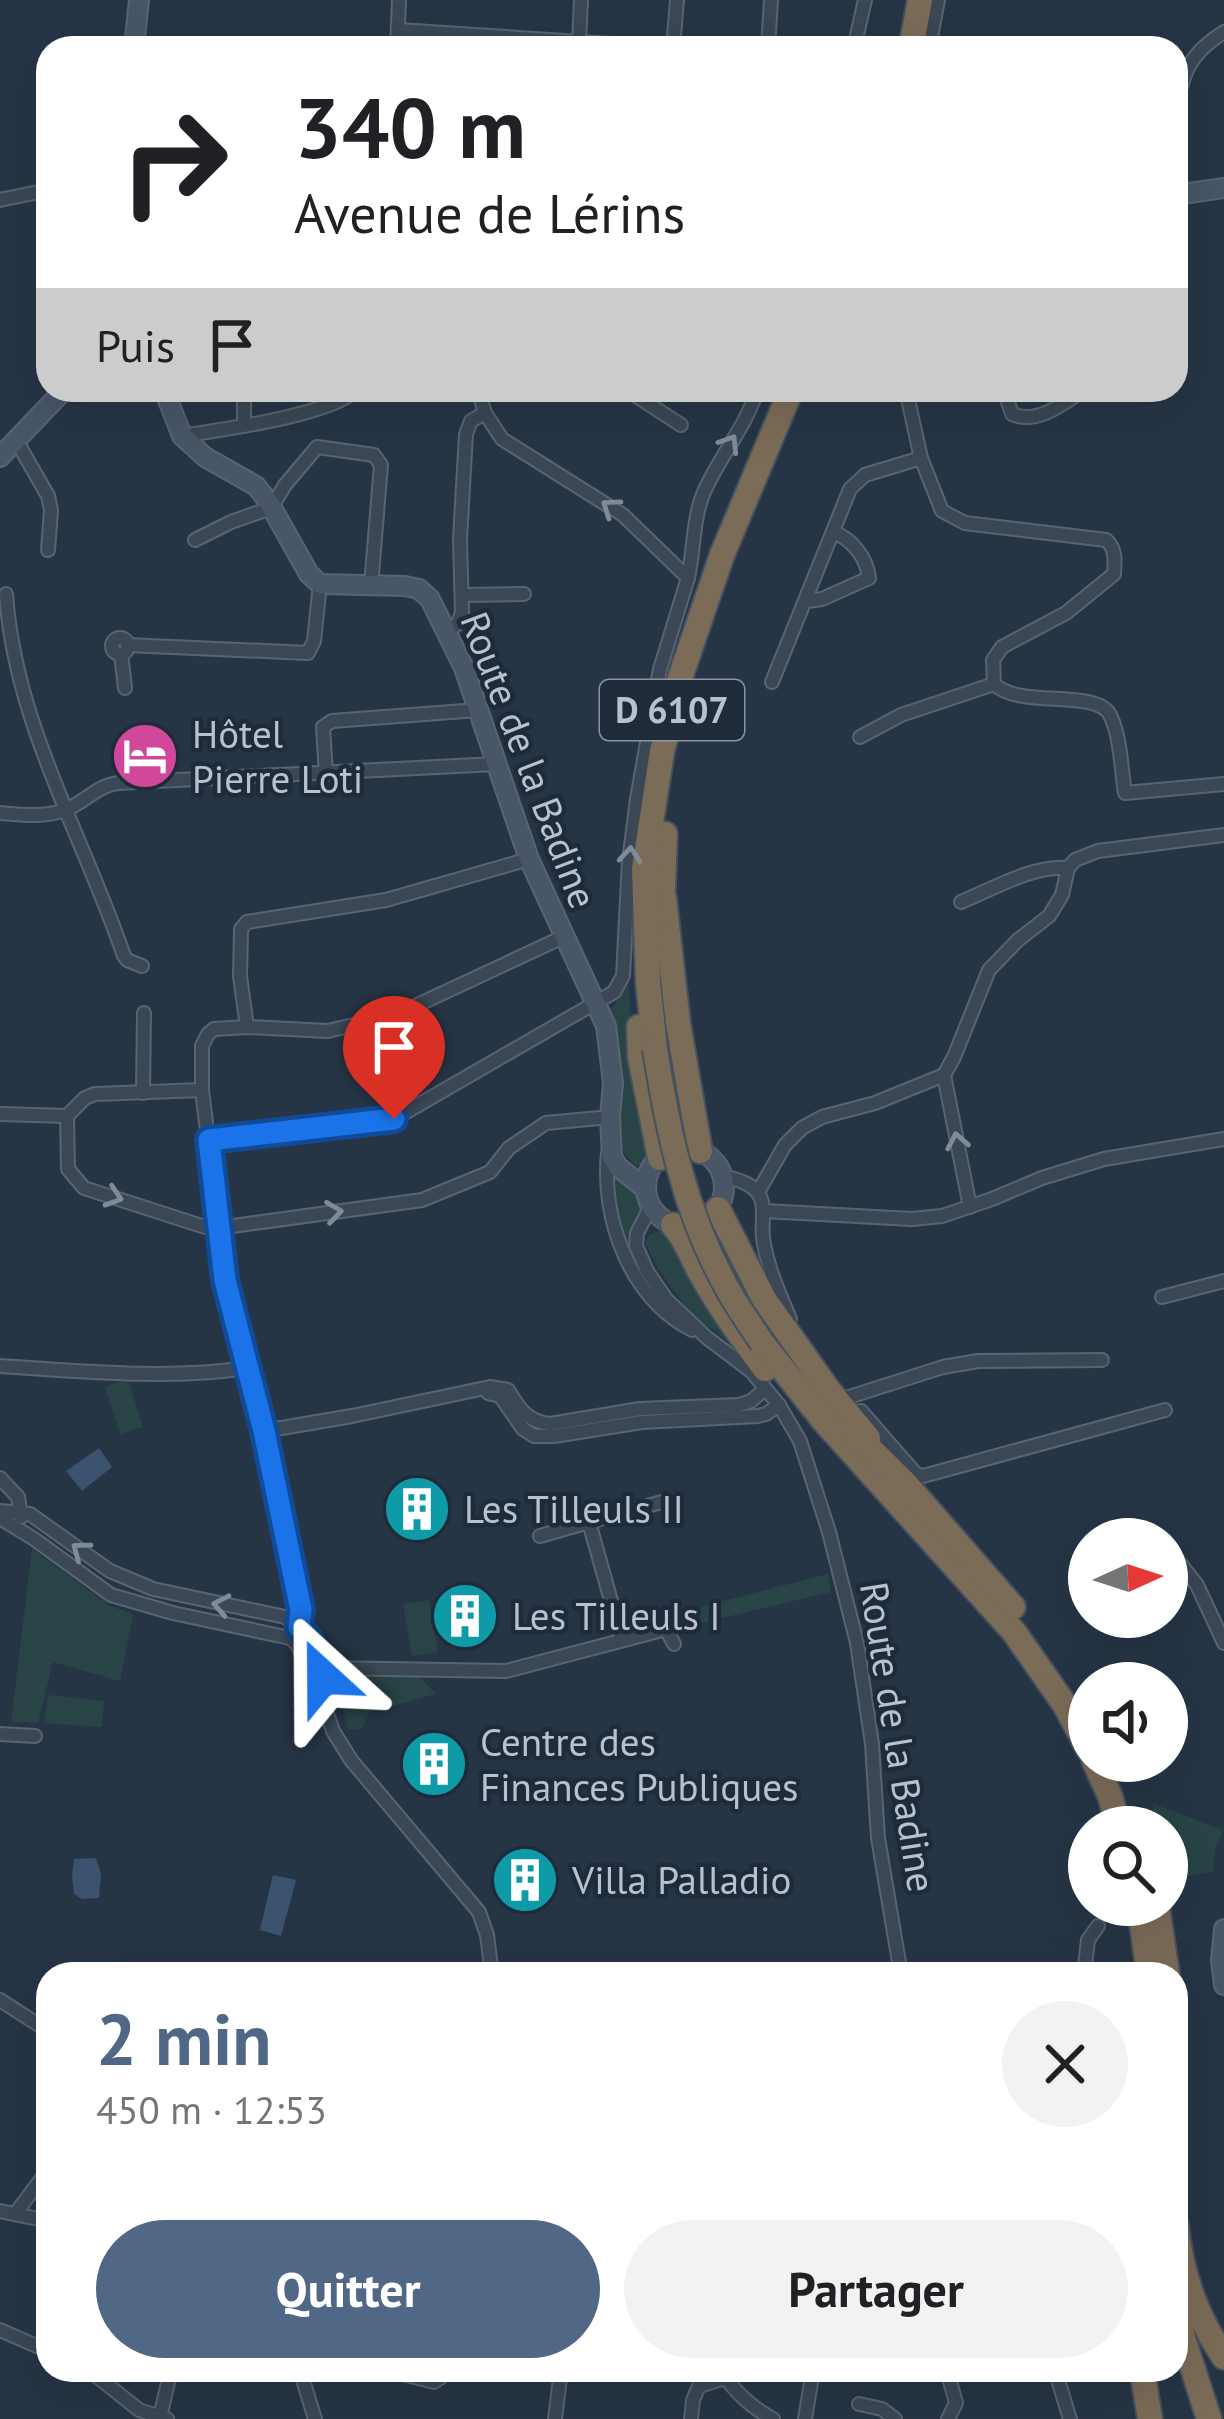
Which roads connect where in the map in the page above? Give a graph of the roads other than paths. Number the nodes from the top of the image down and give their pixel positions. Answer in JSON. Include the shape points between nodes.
{"nodes":[{"id":1,"x":139,"y":0,"type":"edge"},
{"id":2,"x":399,"y":0,"type":"edge"},
{"id":3,"x":581,"y":0,"type":"edge"},
{"id":4,"x":677,"y":0,"type":"edge"},
{"id":5,"x":771,"y":0,"type":"edge"},
{"id":6,"x":865,"y":0,"type":"edge"},
{"id":7,"x":905,"y":0,"type":"edge"},
{"id":8,"x":920,"y":0,"type":"edge"},
{"id":9,"x":938,"y":0,"type":"edge"},
{"id":10,"x":399,"y":30,"type":"junction"},
{"id":11,"x":1224,"y":32,"type":"edge"},
{"id":12,"x":135,"y":36,"type":"edge"},
{"id":13,"x":398,"y":36,"type":"edge"},
{"id":14,"x":436,"y":36,"type":"edge"},
{"id":15,"x":579,"y":36,"type":"edge"},
{"id":16,"x":674,"y":36,"type":"edge"},
{"id":17,"x":769,"y":36,"type":"edge"},
{"id":18,"x":857,"y":36,"type":"edge"},
{"id":19,"x":898,"y":36,"type":"edge"},
{"id":20,"x":912,"y":36,"type":"edge"},
{"id":21,"x":931,"y":36,"type":"edge"},
{"id":22,"x":1188,"y":68,"type":"edge"},
{"id":23,"x":1224,"y":188,"type":"edge"},
{"id":24,"x":36,"y":192,"type":"edge"},
{"id":25,"x":1188,"y":193,"type":"edge"},
{"id":26,"x":0,"y":200,"type":"edge"},
{"id":27,"x":52,"y":402,"type":"edge"},
{"id":28,"x":170,"y":402,"type":"edge"},
{"id":29,"x":244,"y":402,"type":"edge"},
{"id":30,"x":336,"y":402,"type":"edge"},
{"id":31,"x":481,"y":402,"type":"edge"},
{"id":32,"x":646,"y":402,"type":"edge"},
{"id":33,"x":752,"y":402,"type":"edge"},
{"id":34,"x":786,"y":402,"type":"edge"},
{"id":35,"x":802,"y":402,"type":"edge"},
{"id":36,"x":909,"y":402,"type":"edge"},
{"id":37,"x":1008,"y":402,"type":"edge"},
{"id":38,"x":1063,"y":402,"type":"edge"},
{"id":39,"x":484,"y":413,"type":"junction"},
{"id":40,"x":681,"y":425,"type":"dead end"},
{"id":41,"x":244,"y":426,"type":"junction"},
{"id":42,"x":182,"y":436,"type":"junction"},
{"id":43,"x":16,"y":440,"type":"junction"},
{"id":44,"x":0,"y":457,"type":"edge"},
{"id":45,"x":921,"y":458,"type":"junction"},
{"id":46,"x":272,"y":508,"type":"junction"},
{"id":47,"x":833,"y":532,"type":"junction"},
{"id":48,"x":195,"y":540,"type":"dead end"},
{"id":49,"x":48,"y":550,"type":"dead end"},
{"id":50,"x":688,"y":578,"type":"junction"},
{"id":51,"x":320,"y":584,"type":"junction"},
{"id":52,"x":371,"y":586,"type":"junction"},
{"id":53,"x":6,"y":594,"type":"dead end"},
{"id":54,"x":524,"y":594,"type":"dead end"},
{"id":55,"x":463,"y":595,"type":"junction"},
{"id":56,"x":807,"y":601,"type":"junction"},
{"id":57,"x":448,"y":632,"type":"junction"},
{"id":58,"x":772,"y":682,"type":"dead end"},
{"id":59,"x":994,"y":685,"type":"junction"},
{"id":60,"x":125,"y":688,"type":"dead end"},
{"id":61,"x":478,"y":710,"type":"junction"},
{"id":62,"x":860,"y":737,"type":"dead end"},
{"id":63,"x":496,"y":764,"type":"junction"},
{"id":64,"x":326,"y":774,"type":"junction"},
{"id":65,"x":1224,"y":784,"type":"edge"},
{"id":66,"x":66,"y":810,"type":"junction"},
{"id":67,"x":0,"y":812,"type":"edge"},
{"id":68,"x":1224,"y":835,"type":"edge"},
{"id":69,"x":529,"y":859,"type":"junction"},
{"id":70,"x":1068,"y":868,"type":"junction"},
{"id":71,"x":653,"y":869,"type":"junction"},
{"id":72,"x":961,"y":902,"type":"dead end"},
{"id":73,"x":563,"y":937,"type":"junction"},
{"id":74,"x":142,"y":966,"type":"dead end"},
{"id":75,"x":596,"y":1000,"type":"junction"},
{"id":76,"x":144,"y":1013,"type":"dead end"},
{"id":77,"x":247,"y":1027,"type":"junction"},
{"id":78,"x":944,"y":1075,"type":"junction"},
{"id":79,"x":202,"y":1090,"type":"junction"},
{"id":80,"x":143,"y":1093,"type":"junction"},
{"id":81,"x":0,"y":1114,"type":"edge"},
{"id":82,"x":67,"y":1117,"type":"junction"},
{"id":83,"x":610,"y":1118,"type":"junction"},
{"id":84,"x":1224,"y":1139,"type":"edge"},
{"id":85,"x":209,"y":1140,"type":"junction"},
{"id":86,"x":610,"y":1140,"type":"junction"},
{"id":87,"x":700,"y":1151,"type":"junction"},
{"id":88,"x":727,"y":1189,"type":"junction"},
{"id":89,"x":758,"y":1192,"type":"junction"},
{"id":90,"x":651,"y":1195,"type":"junction"},
{"id":91,"x":970,"y":1207,"type":"junction"},
{"id":92,"x":764,"y":1211,"type":"junction"},
{"id":93,"x":218,"y":1228,"type":"junction"},
{"id":94,"x":1224,"y":1281,"type":"edge"},
{"id":95,"x":1162,"y":1297,"type":"dead end"},
{"id":96,"x":706,"y":1336,"type":"junction"},
{"id":97,"x":1102,"y":1360,"type":"dead end"},
{"id":98,"x":0,"y":1366,"type":"edge"},
{"id":99,"x":246,"y":1368,"type":"junction"},
{"id":100,"x":765,"y":1389,"type":"junction"},
{"id":101,"x":849,"y":1397,"type":"junction"},
{"id":102,"x":778,"y":1406,"type":"junction"},
{"id":103,"x":1166,"y":1410,"type":"dead end"},
{"id":104,"x":641,"y":1415,"type":"junction"},
{"id":105,"x":264,"y":1431,"type":"junction"},
{"id":106,"x":0,"y":1478,"type":"edge"},
{"id":107,"x":898,"y":1490,"type":"junction"},
{"id":108,"x":669,"y":1500,"type":"dead end"},
{"id":109,"x":21,"y":1513,"type":"junction"},
{"id":110,"x":0,"y":1514,"type":"edge"},
{"id":111,"x":589,"y":1522,"type":"junction"},
{"id":112,"x":46,"y":1524,"type":"junction"},
{"id":113,"x":20,"y":1530,"type":"junction"},
{"id":114,"x":540,"y":1536,"type":"dead end"},
{"id":115,"x":34,"y":1539,"type":"junction"},
{"id":116,"x":1188,"y":1574,"type":"edge"},
{"id":117,"x":142,"y":1585,"type":"junction"},
{"id":118,"x":136,"y":1603,"type":"junction"},
{"id":119,"x":294,"y":1632,"type":"junction"},
{"id":120,"x":622,"y":1640,"type":"junction"},
{"id":121,"x":1224,"y":1643,"type":"edge"},
{"id":122,"x":674,"y":1644,"type":"dead end"},
{"id":123,"x":315,"y":1670,"type":"junction"},
{"id":124,"x":1068,"y":1686,"type":"edge"},
{"id":125,"x":1068,"y":1711,"type":"edge"},
{"id":126,"x":0,"y":1734,"type":"edge"},
{"id":127,"x":35,"y":1736,"type":"dead end"},
{"id":128,"x":1098,"y":1926,"type":"dead end"},
{"id":129,"x":1142,"y":1926,"type":"edge"},
{"id":130,"x":1160,"y":1926,"type":"edge"},
{"id":131,"x":1224,"y":1929,"type":"edge"},
{"id":132,"x":490,"y":1962,"type":"edge"},
{"id":133,"x":900,"y":1962,"type":"edge"},
{"id":134,"x":1085,"y":1962,"type":"edge"},
{"id":135,"x":1147,"y":1962,"type":"edge"},
{"id":136,"x":1165,"y":1962,"type":"edge"},
{"id":137,"x":1224,"y":1985,"type":"edge"},
{"id":138,"x":5,"y":2004,"type":"edge"},
{"id":139,"x":0,"y":2020,"type":"edge"},
{"id":140,"x":36,"y":2023,"type":"edge"},
{"id":141,"x":36,"y":2186,"type":"edge"},
{"id":142,"x":0,"y":2211,"type":"edge"},
{"id":143,"x":16,"y":2214,"type":"junction"},
{"id":144,"x":36,"y":2218,"type":"edge"},
{"id":145,"x":1188,"y":2286,"type":"edge"},
{"id":146,"x":0,"y":2330,"type":"edge"},
{"id":147,"x":36,"y":2346,"type":"edge"},
{"id":148,"x":1188,"y":2356,"type":"edge"},
{"id":149,"x":1224,"y":2357,"type":"edge"},
{"id":150,"x":1188,"y":2376,"type":"edge"},
{"id":151,"x":104,"y":2382,"type":"edge"},
{"id":152,"x":169,"y":2382,"type":"edge"},
{"id":153,"x":304,"y":2382,"type":"edge"},
{"id":154,"x":560,"y":2382,"type":"edge"},
{"id":155,"x":707,"y":2382,"type":"edge"},
{"id":156,"x":732,"y":2382,"type":"edge"},
{"id":157,"x":811,"y":2382,"type":"edge"},
{"id":158,"x":950,"y":2382,"type":"edge"},
{"id":159,"x":1059,"y":2382,"type":"edge"},
{"id":160,"x":1144,"y":2382,"type":"edge"},
{"id":161,"x":859,"y":2404,"type":"dead end"},
{"id":162,"x":163,"y":2418,"type":"edge"},
{"id":163,"x":315,"y":2419,"type":"edge"},
{"id":164,"x":555,"y":2419,"type":"edge"},
{"id":165,"x":691,"y":2419,"type":"edge"},
{"id":166,"x":773,"y":2419,"type":"edge"},
{"id":167,"x":805,"y":2419,"type":"edge"},
{"id":168,"x":895,"y":2419,"type":"edge"},
{"id":169,"x":948,"y":2419,"type":"edge"},
{"id":170,"x":1070,"y":2419,"type":"edge"},
{"id":171,"x":1150,"y":2419,"type":"edge"},
{"id":172,"x":1205,"y":2419,"type":"edge"}],
"edges":[{"from":1,"to":12,"type":"street"},
{"from":2,"to":10,"type":"street"},
{"from":3,"to":15,"type":"street"},
{"from":4,"to":16,"type":"street"},
{"from":5,"to":17,"type":"street"},
{"from":6,"to":18,"type":"street"},
{"from":7,"to":19,"type":"highway"},
{"from":8,"to":20,"type":"highway"},
{"from":9,"to":21,"type":"street"},
{"from":10,"to":13,"type":"street"},
{"from":10,"to":14,"type":"street"},
{"from":11,"to":22,"type":"street"},
{"from":23,"to":25,"type":"street"},
{"from":24,"to":26,"type":"street"},
{"from":27,"to":43,"type":"street"},
{"from":28,"to":42,"type":"street"},
{"from":29,"to":41,"type":"street"},
{"from":30,"to":41,"type":"street"},
{"from":31,"to":39,"type":"street"},
{"from":32,"to":40,"type":"street"},
{"from":50,"to":33,"type":"street","one_way":true,"via":[[700,499]]},
{"from":34,"to":71,"type":"highway","number":"D 6107","via":[[681,675],[662,752]]},
{"from":35,"to":71,"type":"highway","number":"D 6107","via":[[693,679]]},
{"from":36,"to":45,"type":"street"},
{"from":37,"to":38,"type":"street","via":[[1026,419]]},
{"from":50,"to":39,"type":"street","one_way":true,"via":[[623,514],[502,440]]},
{"from":39,"to":55,"type":"street","via":[[466,434]]},
{"from":41,"to":42,"type":"street"},
{"from":42,"to":46,"type":"street","via":[[256,486]]},
{"from":43,"to":44,"type":"street"},
{"from":43,"to":49,"type":"street","via":[[48,496]]},
{"from":45,"to":47,"type":"street","via":[[865,475],[850,489]]},
{"from":45,"to":59,"type":"street","via":[[941,511],[955,520],[1110,543],[1114,574],[1066,613],[1002,647],[993,660]]},
{"from":46,"to":48,"type":"street"},
{"from":46,"to":51,"type":"street"},
{"from":46,"to":52,"type":"street","via":[[317,447],[374,455],[381,465]]},
{"from":47,"to":56,"type":"street"},
{"from":47,"to":56,"type":"street","via":[[847,537],[869,578]]},
{"from":75,"to":50,"type":"street","one_way":true,"via":[[623,976],[637,799],[660,669]]},
{"from":51,"to":52,"type":"street","name":"Route de la Badine"},
{"from":51,"to":60,"type":"street","via":[[308,653],[124,650]]},
{"from":52,"to":57,"type":"street","name":"Route de la Badine","via":[[419,589]]},
{"from":53,"to":66,"type":"street","via":[[19,681]]},
{"from":54,"to":55,"type":"street"},
{"from":55,"to":57,"type":"street"},
{"from":56,"to":58,"type":"street"},
{"from":57,"to":61,"type":"street","name":"Route de la Badine"},
{"from":59,"to":62,"type":"street"},
{"from":59,"to":65,"type":"street","via":[[1016,697],[1106,708],[1125,793]]},
{"from":61,"to":63,"type":"street","name":"Route de la Badine"},
{"from":61,"to":64,"type":"street","via":[[332,721],[322,727]]},
{"from":63,"to":64,"type":"street"},
{"from":63,"to":69,"type":"street","name":"Route de la Badine"},
{"from":64,"to":66,"type":"street","via":[[104,784]]},
{"from":66,"to":67,"type":"street"},
{"from":66,"to":74,"type":"street","via":[[124,956]]},
{"from":68,"to":70,"type":"street","via":[[1098,850]]},
{"from":69,"to":73,"type":"street","name":"Route de la Badine"},
{"from":69,"to":77,"type":"street","via":[[386,900],[247,922],[239,954]]},
{"from":70,"to":72,"type":"street"},
{"from":70,"to":78,"type":"street","via":[[1049,916],[989,970]]},
{"from":71,"to":87,"type":"highway"},
{"from":71,"to":90,"type":"highway","via":[[638,986]]},
{"from":71,"to":107,"type":"highway","number":"D 6107","via":[[662,1048],[706,1214],[767,1339]]},
{"from":73,"to":75,"type":"street","name":"Route de la Badine"},
{"from":73,"to":77,"type":"street","via":[[396,1015],[328,1031]]},
{"from":75,"to":83,"type":"street","name":"Route de la Badine","via":[[610,1050]]},
{"from":75,"to":85,"type":"street","via":[[394,1119]]},
{"from":76,"to":80,"type":"street"},
{"from":77,"to":79,"type":"street","via":[[208,1034]]},
{"from":78,"to":89,"type":"street","via":[[802,1128]]},
{"from":91,"to":78,"type":"street","one_way":true},
{"from":79,"to":80,"type":"street"},
{"from":79,"to":85,"type":"street"},
{"from":80,"to":82,"type":"street","via":[[95,1094]]},
{"from":81,"to":82,"type":"street"},
{"from":82,"to":93,"type":"street","one_way":true,"via":[[68,1169],[84,1188]]},
{"from":83,"to":86,"type":"street","name":"Route de la Badine"},
{"from":93,"to":83,"type":"street","one_way":true,"via":[[422,1200],[490,1172],[545,1123]]},
{"from":84,"to":91,"type":"street","via":[[1104,1159]]},
{"from":85,"to":93,"type":"street"},
{"from":86,"to":90,"type":"street","name":"Route de la Badine","via":[[618,1167]]},
{"from":86,"to":96,"type":"street","name":"Route de la Badine","via":[[611,1213],[631,1268],[676,1321]]},
{"from":87,"to":88,"type":"street","via":[[718,1165]]},
{"from":87,"to":90,"type":"street","via":[[679,1149]]},
{"from":88,"to":89,"type":"street"},
{"from":88,"to":90,"type":"street","via":[[686,1227]]},
{"from":88,"to":107,"type":"highway","via":[[764,1300]]},
{"from":89,"to":92,"type":"street"},
{"from":90,"to":96,"type":"street","name":"Route de la Badine","via":[[636,1246],[666,1299]]},
{"from":90,"to":107,"type":"highway","via":[[769,1375],[827,1441]]},
{"from":91,"to":92,"type":"street","via":[[912,1219]]},
{"from":92,"to":101,"type":"street","via":[[764,1241],[793,1326]]},
{"from":93,"to":99,"type":"street"},
{"from":94,"to":95,"type":"street"},
{"from":96,"to":100,"type":"street","name":"Route de la Badine"},
{"from":97,"to":101,"type":"street","via":[[978,1361]]},
{"from":98,"to":99,"type":"street"},
{"from":99,"to":105,"type":"street"},
{"from":100,"to":102,"type":"street","name":"Route de la Badine"},
{"from":100,"to":104,"type":"street","via":[[739,1405]]},
{"from":101,"to":103,"type":"street","via":[[923,1476]]},
{"from":102,"to":104,"type":"street","via":[[758,1416]]},
{"from":102,"to":133,"type":"street","name":"Route de la Badine","via":[[800,1441],[857,1643]]},
{"from":104,"to":105,"type":"street","via":[[538,1423],[501,1387]]},
{"from":105,"to":119,"type":"street","via":[[301,1610]]},
{"from":106,"to":109,"type":"street"},
{"from":107,"to":124,"type":"highway","number":"D 6107","via":[[1026,1622]]},
{"from":107,"to":125,"type":"highway","number":"D 6107"},
{"from":108,"to":111,"type":"street"},
{"from":109,"to":110,"type":"street"},
{"from":109,"to":112,"type":"street"},
{"from":109,"to":113,"type":"street"},
{"from":110,"to":113,"type":"street"},
{"from":111,"to":114,"type":"street"},
{"from":111,"to":120,"type":"street"},
{"from":112,"to":115,"type":"street"},
{"from":117,"to":112,"type":"street","one_way":true},
{"from":113,"to":115,"type":"street"},
{"from":115,"to":118,"type":"street","via":[[111,1595]]},
{"from":116,"to":121,"type":"street"},
{"from":117,"to":118,"type":"street"},
{"from":119,"to":117,"type":"street","one_way":true,"via":[[285,1617]]},
{"from":118,"to":119,"type":"street"},
{"from":119,"to":123,"type":"street","via":[[310,1640]]},
{"from":120,"to":122,"type":"street","via":[[666,1629]]},
{"from":120,"to":123,"type":"street","via":[[506,1671]]},
{"from":123,"to":132,"type":"street","via":[[333,1731],[352,1760],[479,1912]]},
{"from":126,"to":127,"type":"street"},
{"from":128,"to":134,"type":"street"},
{"from":129,"to":135,"type":"highway"},
{"from":130,"to":136,"type":"highway"},
{"from":131,"to":137,"type":"street"},
{"from":138,"to":139,"type":"street"},
{"from":138,"to":140,"type":"street"},
{"from":141,"to":143,"type":"street"},
{"from":142,"to":143,"type":"street"},
{"from":143,"to":144,"type":"street"},
{"from":145,"to":149,"type":"highway"},
{"from":146,"to":147,"type":"street"},
{"from":148,"to":172,"type":"highway"},
{"from":150,"to":172,"type":"highway"},
{"from":151,"to":162,"type":"street"},
{"from":152,"to":162,"type":"street"},
{"from":153,"to":163,"type":"street"},
{"from":154,"to":164,"type":"street"},
{"from":155,"to":165,"type":"street","via":[[699,2386]]},
{"from":156,"to":166,"type":"street"},
{"from":157,"to":167,"type":"street"},
{"from":158,"to":169,"type":"street","via":[[956,2403]]},
{"from":159,"to":170,"type":"street"},
{"from":160,"to":171,"type":"highway"},
{"from":161,"to":168,"type":"street"}]}
